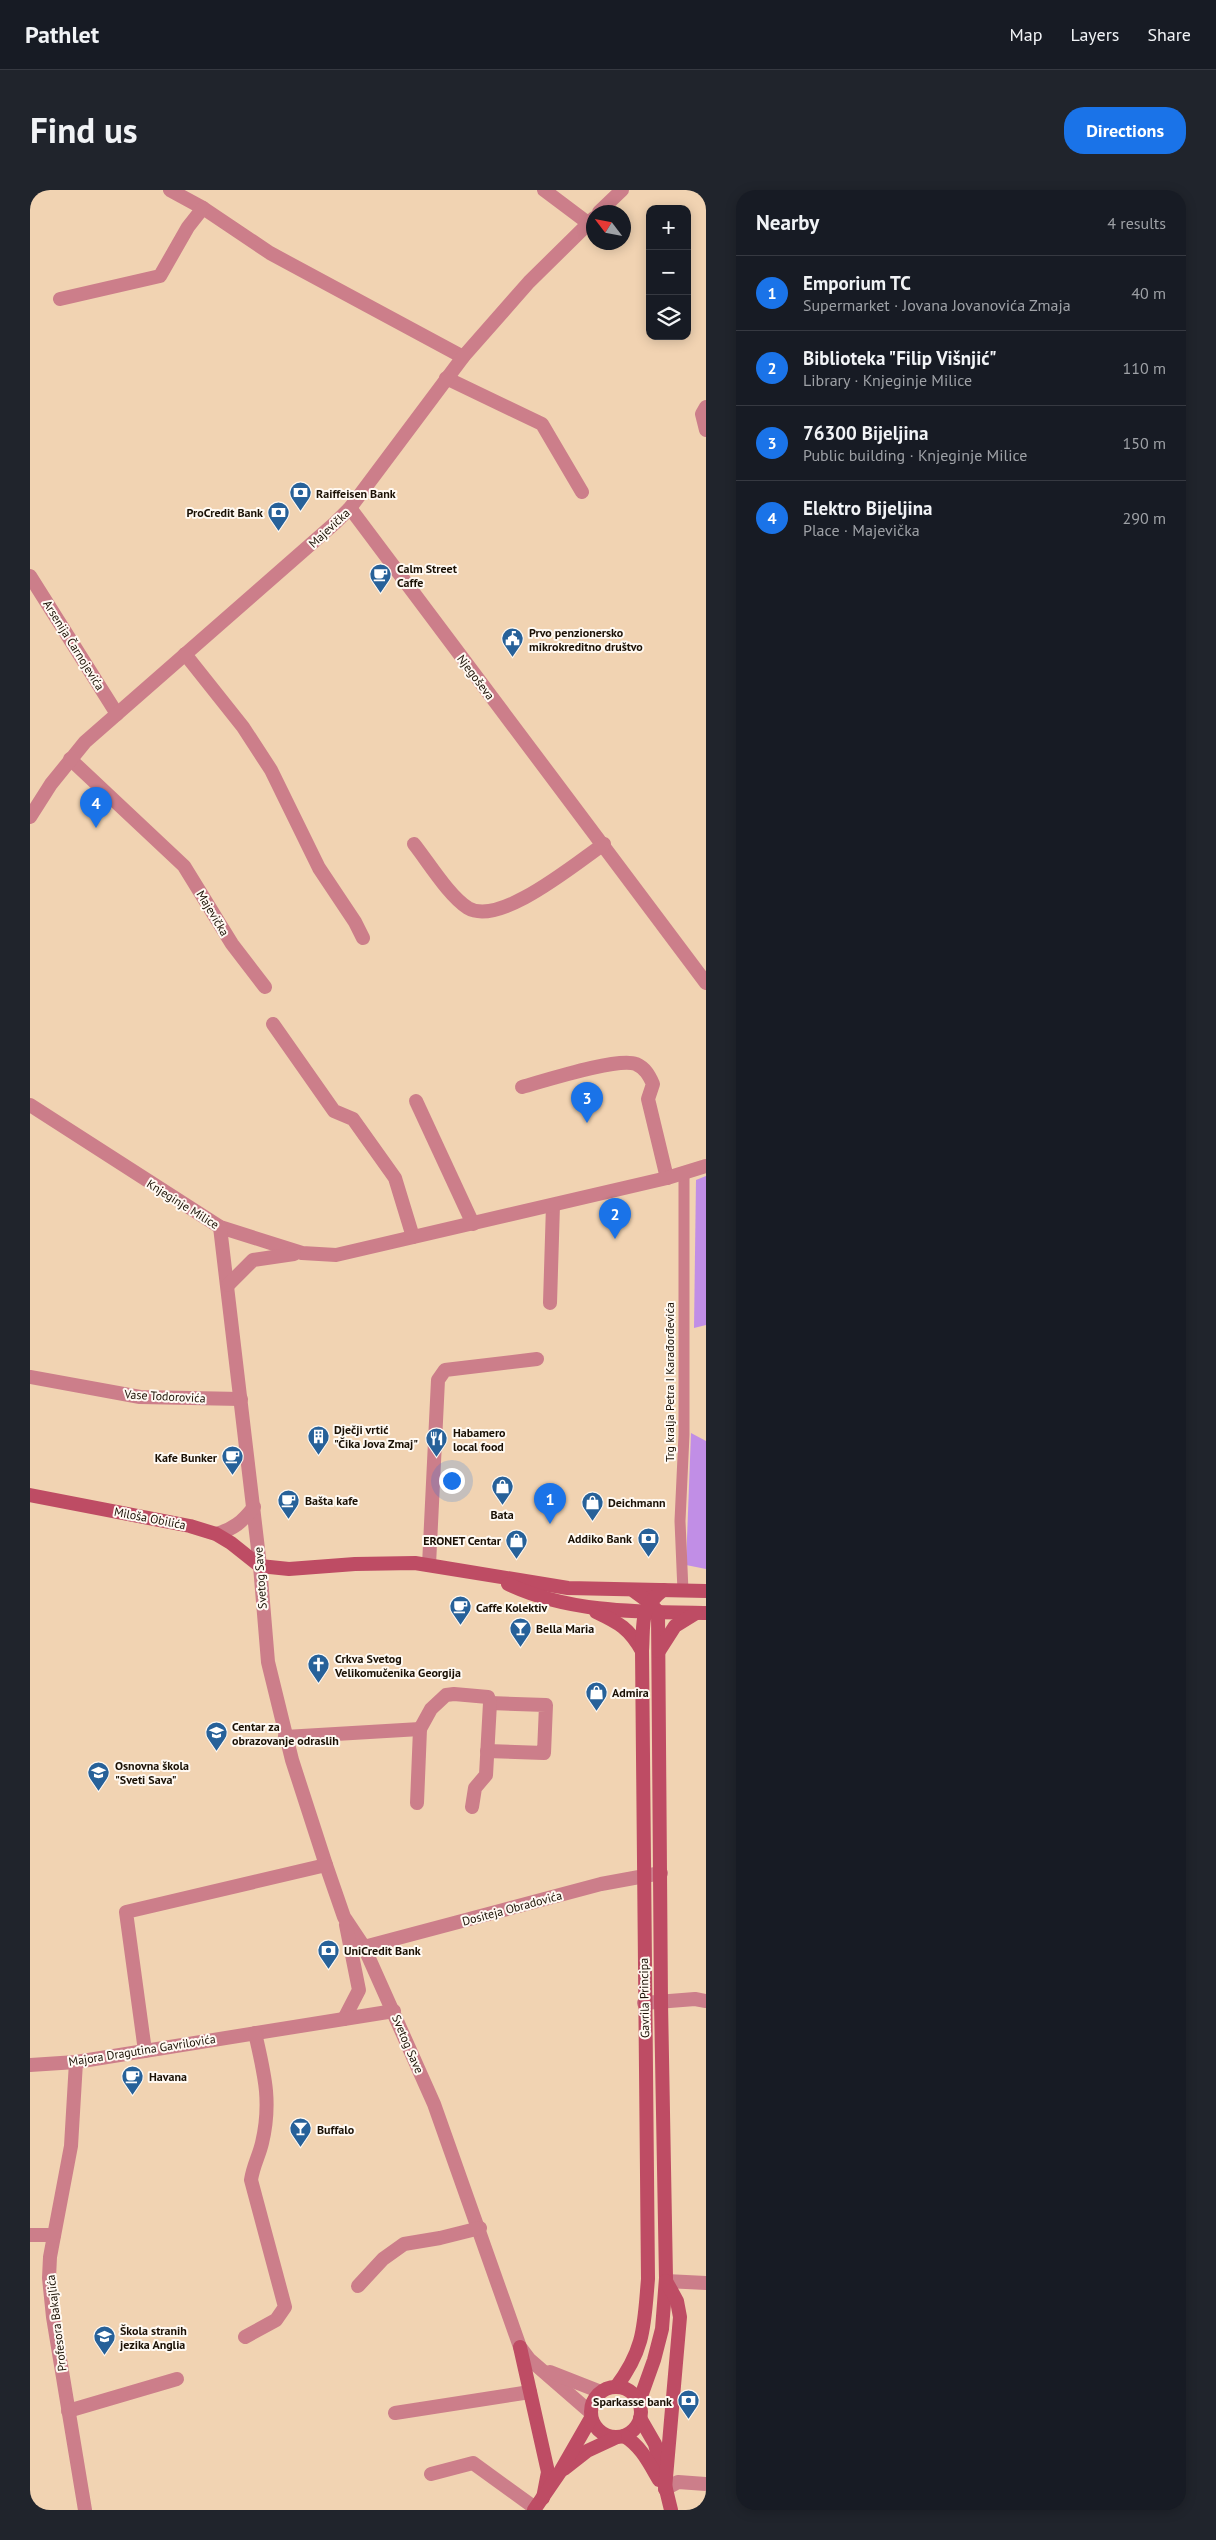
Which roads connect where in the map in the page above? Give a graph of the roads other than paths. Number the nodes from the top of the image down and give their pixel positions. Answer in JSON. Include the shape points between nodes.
{"nodes":[{"id":1,"x":170,"y":190,"type":"edge"},
{"id":2,"x":544,"y":190,"type":"edge"},
{"id":3,"x":610,"y":190,"type":"edge"},
{"id":4,"x":622,"y":190,"type":"edge"},
{"id":5,"x":602,"y":205,"type":"edge"},
{"id":6,"x":607,"y":205,"type":"edge"},
{"id":7,"x":203,"y":208,"type":"junction"},
{"id":8,"x":586,"y":211,"type":"edge"},
{"id":9,"x":586,"y":226,"type":"edge"},
{"id":10,"x":60,"y":299,"type":"dead end"},
{"id":11,"x":463,"y":357,"type":"junction"},
{"id":12,"x":446,"y":378,"type":"junction"},
{"id":13,"x":706,"y":407,"type":"edge"},
{"id":14,"x":706,"y":430,"type":"edge"},
{"id":15,"x":582,"y":492,"type":"dead end"},
{"id":16,"x":350,"y":508,"type":"junction"},
{"id":17,"x":32,"y":581,"type":"edge"},
{"id":18,"x":185,"y":654,"type":"junction"},
{"id":19,"x":117,"y":714,"type":"junction"},
{"id":20,"x":70,"y":758,"type":"junction"},
{"id":21,"x":30,"y":817,"type":"edge"},
{"id":22,"x":414,"y":844,"type":"dead end"},
{"id":23,"x":604,"y":844,"type":"junction"},
{"id":24,"x":363,"y":938,"type":"dead end"},
{"id":25,"x":706,"y":983,"type":"edge"},
{"id":26,"x":265,"y":987,"type":"dead end"},
{"id":27,"x":273,"y":1024,"type":"dead end"},
{"id":28,"x":522,"y":1087,"type":"dead end"},
{"id":29,"x":416,"y":1101,"type":"dead end"},
{"id":30,"x":30,"y":1104,"type":"edge"},
{"id":31,"x":706,"y":1166,"type":"edge"},
{"id":32,"x":684,"y":1173,"type":"junction"},
{"id":33,"x":667,"y":1178,"type":"junction"},
{"id":34,"x":553,"y":1205,"type":"junction"},
{"id":35,"x":473,"y":1224,"type":"junction"},
{"id":36,"x":220,"y":1227,"type":"junction"},
{"id":37,"x":413,"y":1237,"type":"junction"},
{"id":38,"x":302,"y":1253,"type":"junction"},
{"id":39,"x":228,"y":1285,"type":"junction"},
{"id":40,"x":550,"y":1304,"type":"dead end"},
{"id":41,"x":537,"y":1359,"type":"dead end"},
{"id":42,"x":30,"y":1377,"type":"edge"},
{"id":43,"x":241,"y":1399,"type":"junction"},
{"id":44,"x":30,"y":1495,"type":"edge"},
{"id":45,"x":254,"y":1507,"type":"junction"},
{"id":46,"x":216,"y":1534,"type":"junction"},
{"id":47,"x":429,"y":1565,"type":"junction"},
{"id":48,"x":260,"y":1566,"type":"junction"},
{"id":49,"x":497,"y":1578,"type":"junction"},
{"id":50,"x":664,"y":1590,"type":"junction"},
{"id":51,"x":634,"y":1591,"type":"junction"},
{"id":52,"x":683,"y":1591,"type":"junction"},
{"id":53,"x":706,"y":1591,"type":"edge"},
{"id":54,"x":584,"y":1606,"type":"junction"},
{"id":55,"x":651,"y":1609,"type":"junction"},
{"id":56,"x":701,"y":1613,"type":"edge"},
{"id":57,"x":642,"y":1651,"type":"junction"},
{"id":58,"x":659,"y":1651,"type":"junction"},
{"id":59,"x":490,"y":1703,"type":"junction"},
{"id":60,"x":420,"y":1729,"type":"junction"},
{"id":61,"x":285,"y":1736,"type":"junction"},
{"id":62,"x":487,"y":1751,"type":"junction"},
{"id":63,"x":417,"y":1803,"type":"dead end"},
{"id":64,"x":472,"y":1807,"type":"dead end"},
{"id":65,"x":326,"y":1865,"type":"junction"},
{"id":66,"x":661,"y":1873,"type":"junction"},
{"id":67,"x":643,"y":1875,"type":"junction"},
{"id":68,"x":344,"y":1916,"type":"junction"},
{"id":69,"x":364,"y":1947,"type":"junction"},
{"id":70,"x":706,"y":2001,"type":"edge"},
{"id":71,"x":661,"y":2002,"type":"junction"},
{"id":72,"x":644,"y":2003,"type":"junction"},
{"id":73,"x":394,"y":2011,"type":"junction"},
{"id":74,"x":344,"y":2019,"type":"junction"},
{"id":75,"x":254,"y":2033,"type":"junction"},
{"id":76,"x":145,"y":2051,"type":"junction"},
{"id":77,"x":76,"y":2062,"type":"junction"},
{"id":78,"x":30,"y":2065,"type":"edge"},
{"id":79,"x":480,"y":2228,"type":"junction"},
{"id":80,"x":30,"y":2235,"type":"edge"},
{"id":81,"x":54,"y":2235,"type":"junction"},
{"id":82,"x":666,"y":2281,"type":"junction"},
{"id":83,"x":706,"y":2282,"type":"edge"},
{"id":84,"x":358,"y":2286,"type":"dead end"},
{"id":85,"x":245,"y":2337,"type":"dead end"},
{"id":86,"x":520,"y":2347,"type":"junction"},
{"id":87,"x":539,"y":2367,"type":"junction"},
{"id":88,"x":177,"y":2380,"type":"dead end"},
{"id":89,"x":616,"y":2387,"type":"junction"},
{"id":90,"x":530,"y":2392,"type":"junction"},
{"id":91,"x":601,"y":2392,"type":"junction"},
{"id":92,"x":639,"y":2402,"type":"junction"},
{"id":93,"x":68,"y":2411,"type":"junction"},
{"id":94,"x":395,"y":2413,"type":"dead end"},
{"id":95,"x":591,"y":2415,"type":"junction"},
{"id":96,"x":640,"y":2418,"type":"junction"},
{"id":97,"x":619,"y":2437,"type":"junction"},
{"id":98,"x":560,"y":2472,"type":"junction"},
{"id":99,"x":431,"y":2474,"type":"dead end"},
{"id":100,"x":706,"y":2484,"type":"edge"},
{"id":101,"x":665,"y":2489,"type":"junction"},
{"id":102,"x":537,"y":2505,"type":"edge"},
{"id":103,"x":85,"y":2510,"type":"edge"},
{"id":104,"x":671,"y":2510,"type":"edge"}],
"edges":[{"from":1,"to":7,"type":"street"},
{"from":2,"to":8,"type":"street"},
{"from":3,"to":5,"type":"street"},
{"from":4,"to":6,"type":"street","name":"Majevička"},
{"from":7,"to":10,"type":"street","via":[[188,227],[160,276]]},
{"from":7,"to":11,"type":"street","via":[[270,253]]},
{"from":9,"to":11,"type":"street","name":"Majevička","via":[[529,282]]},
{"from":11,"to":12,"type":"street","name":"Majevička"},
{"from":12,"to":15,"type":"street","via":[[542,424]]},
{"from":12,"to":16,"type":"street","name":"Majevička"},
{"from":13,"to":14,"type":"street","via":[[702,414]]},
{"from":16,"to":18,"type":"street","name":"Majevička"},
{"from":16,"to":23,"type":"street","name":"Njegoševa"},
{"from":17,"to":19,"type":"street","name":"Arsenija Čarnojevića"},
{"from":18,"to":19,"type":"street","name":"Majevička"},
{"from":18,"to":24,"type":"street","via":[[243,726],[271,770],[319,868]]},
{"from":19,"to":20,"type":"street","name":"Majevička"},
{"from":20,"to":21,"type":"street","name":"Majevička"},
{"from":20,"to":26,"type":"street","name":"Majevička","via":[[184,866],[232,944]]},
{"from":22,"to":23,"type":"street","via":[[460,902],[475,911],[489,912],[515,904]]},
{"from":23,"to":25,"type":"street","name":"Njegoševa"},
{"from":27,"to":37,"type":"street","via":[[334,1112],[353,1119],[395,1178]]},
{"from":28,"to":33,"type":"street","via":[[618,1064],[635,1064],[647,1071],[653,1084],[648,1098]]},
{"from":29,"to":35,"type":"street"},
{"from":30,"to":36,"type":"street","name":"Knjeginje Milice"},
{"from":31,"to":32,"type":"street","name":"Knjeginje Milice"},
{"from":32,"to":33,"type":"street","name":"Knjeginje Milice"},
{"from":32,"to":52,"type":"street","name":"Trg kralja Petra I Karađorđevića","via":[[684,1435],[680,1521]]},
{"from":33,"to":34,"type":"street","name":"Knjeginje Milice"},
{"from":34,"to":35,"type":"street","name":"Knjeginje Milice"},
{"from":34,"to":40,"type":"street"},
{"from":35,"to":37,"type":"street","name":"Knjeginje Milice"},
{"from":36,"to":38,"type":"street","name":"Knjeginje Milice"},
{"from":36,"to":39,"type":"street","name":"Svetog Save"},
{"from":37,"to":38,"type":"street","name":"Knjeginje Milice","via":[[336,1254]]},
{"from":38,"to":39,"type":"street","via":[[253,1260]]},
{"from":39,"to":43,"type":"street","name":"Svetog Save"},
{"from":41,"to":47,"type":"street","via":[[445,1370],[438,1380]]},
{"from":42,"to":43,"type":"street","name":"Vase Todorovića","via":[[140,1397]]},
{"from":43,"to":45,"type":"street","name":"Svetog Save"},
{"from":44,"to":46,"type":"main road","name":"Miloša Obilića","via":[[175,1522]]},
{"from":45,"to":46,"type":"street","via":[[232,1530]]},
{"from":45,"to":48,"type":"street","name":"Svetog Save"},
{"from":46,"to":48,"type":"main road","name":"Miloša Obilića"},
{"from":47,"to":48,"type":"main road","via":[[355,1564],[288,1569]]},
{"from":47,"to":49,"type":"main road"},
{"from":48,"to":61,"type":"street","name":"Svetog Save","via":[[268,1662]]},
{"from":49,"to":51,"type":"main road","via":[[568,1588]]},
{"from":49,"to":54,"type":"main road","via":[[529,1594]]},
{"from":50,"to":51,"type":"main road"},
{"from":50,"to":52,"type":"main road"},
{"from":50,"to":55,"type":"main road"},
{"from":51,"to":55,"type":"main road"},
{"from":52,"to":53,"type":"main road"},
{"from":54,"to":55,"type":"main road"},
{"from":54,"to":57,"type":"main road","via":[[620,1624],[632,1634]]},
{"from":55,"to":56,"type":"main road"},
{"from":55,"to":57,"type":"main road","name":"Gavrila Principa"},
{"from":55,"to":58,"type":"main road","name":"Gavrila Principa"},
{"from":56,"to":58,"type":"main road","via":[[675,1626]]},
{"from":57,"to":67,"type":"main road","name":"Gavrila Principa"},
{"from":58,"to":66,"type":"main road","name":"Gavrila Principa"},
{"from":59,"to":60,"type":"street","via":[[488,1697],[446,1695],[431,1709]]},
{"from":59,"to":62,"type":"street"},
{"from":59,"to":62,"type":"street","via":[[546,1705],[544,1753]]},
{"from":60,"to":61,"type":"street"},
{"from":60,"to":63,"type":"street"},
{"from":61,"to":65,"type":"street","name":"Svetog Save"},
{"from":62,"to":64,"type":"street","via":[[486,1775],[476,1788]]},
{"from":65,"to":68,"type":"street","name":"Svetog Save"},
{"from":65,"to":76,"type":"street","via":[[126,1912]]},
{"from":66,"to":67,"type":"street","name":"Dositeja Obradovića"},
{"from":66,"to":71,"type":"main road","name":"Gavrila Principa"},
{"from":67,"to":69,"type":"street","name":"Dositeja Obradovića"},
{"from":67,"to":72,"type":"main road","name":"Gavrila Principa"},
{"from":68,"to":69,"type":"street","name":"Svetog Save"},
{"from":68,"to":74,"type":"street","via":[[360,1990]]},
{"from":69,"to":73,"type":"street","name":"Svetog Save"},
{"from":70,"to":71,"type":"street"},
{"from":71,"to":72,"type":"street"},
{"from":71,"to":82,"type":"main road","name":"Gavrila Principa"},
{"from":72,"to":89,"type":"main road","name":"Gavrila Principa","via":[[648,2279],[643,2337],[635,2358]]},
{"from":73,"to":74,"type":"street","name":"Majora Dragutina Gavrilovića"},
{"from":73,"to":79,"type":"street","name":"Svetog Save","via":[[434,2104]]},
{"from":74,"to":75,"type":"street","name":"Majora Dragutina Gavrilovića"},
{"from":75,"to":76,"type":"street","name":"Majora Dragutina Gavrilovića"},
{"from":75,"to":85,"type":"street","via":[[268,2090],[262,2144],[251,2180],[285,2307],[276,2320]]},
{"from":76,"to":77,"type":"street","name":"Majora Dragutina Gavrilovića"},
{"from":77,"to":78,"type":"street","name":"Majora Dragutina Gavrilovića"},
{"from":77,"to":81,"type":"street","name":"Profesora Bakajlića","via":[[70,2146]]},
{"from":79,"to":84,"type":"street","via":[[404,2244],[389,2254]]},
{"from":79,"to":86,"type":"street","name":"Svetog Save"},
{"from":80,"to":81,"type":"street"},
{"from":81,"to":93,"type":"street","name":"Profesora Bakajlića","via":[[50,2288]]},
{"from":82,"to":83,"type":"street"},
{"from":82,"to":92,"type":"main road","name":"Gavrila Principa","via":[[662,2329]]},
{"from":82,"to":101,"type":"main road","via":[[677,2301],[680,2317]]},
{"from":86,"to":87,"type":"street","name":"Svetog Save"},
{"from":86,"to":90,"type":"main road"},
{"from":87,"to":91,"type":"street"},
{"from":87,"to":95,"type":"street","name":"Svetog Save"},
{"from":88,"to":93,"type":"street"},
{"from":89,"to":91,"type":"main road"},
{"from":89,"to":92,"type":"main road","via":[[630,2391]]},
{"from":90,"to":94,"type":"street"},
{"from":90,"to":102,"type":"main road","via":[[548,2472]]},
{"from":91,"to":95,"type":"main road","via":[[593,2401]]},
{"from":92,"to":96,"type":"main road"},
{"from":93,"to":103,"type":"street","name":"Profesora Bakajlića"},
{"from":95,"to":97,"type":"main road","via":[[599,2432]]},
{"from":95,"to":98,"type":"main road"},
{"from":96,"to":97,"type":"main road","via":[[637,2426]]},
{"from":96,"to":101,"type":"main road","via":[[655,2444]]},
{"from":97,"to":98,"type":"main road","via":[[587,2451]]},
{"from":97,"to":101,"type":"main road","via":[[634,2442]]},
{"from":98,"to":102,"type":"main road"},
{"from":99,"to":102,"type":"street","via":[[474,2463]]},
{"from":100,"to":101,"type":"street","via":[[678,2482]]},
{"from":101,"to":104,"type":"main road"}]}
